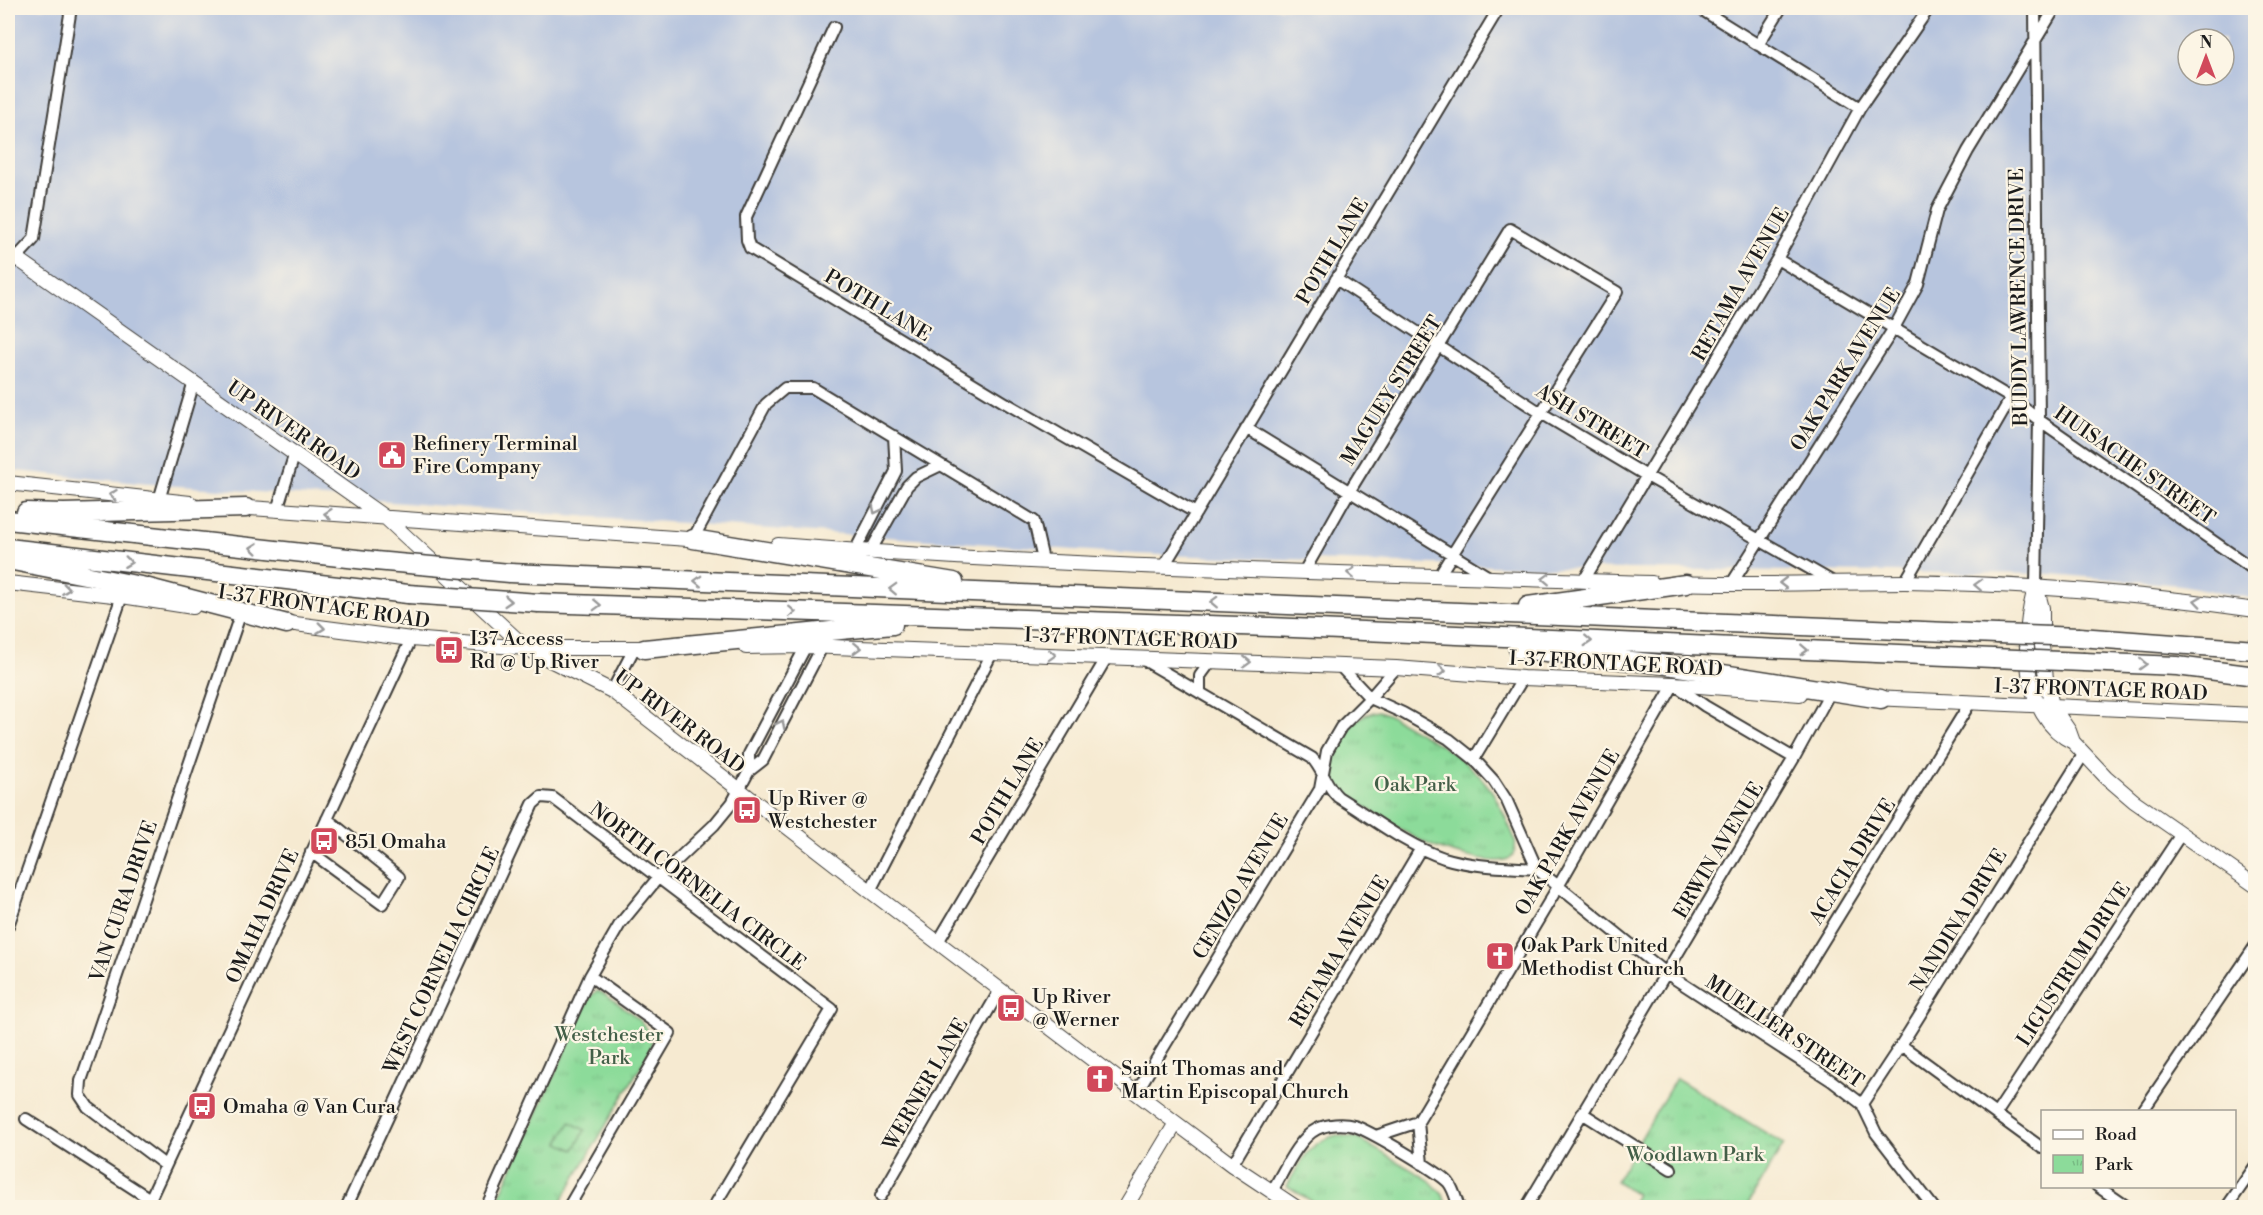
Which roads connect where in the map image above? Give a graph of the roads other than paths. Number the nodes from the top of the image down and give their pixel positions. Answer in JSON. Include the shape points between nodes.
{"nodes":[{"id":1,"x":71,"y":8,"type":"edge"},
{"id":2,"x":1499,"y":8,"type":"edge"},
{"id":3,"x":1699,"y":8,"type":"edge"},
{"id":4,"x":1781,"y":8,"type":"edge"},
{"id":5,"x":1929,"y":8,"type":"edge"},
{"id":6,"x":2035,"y":8,"type":"edge"},
{"id":7,"x":2055,"y":8,"type":"edge"},
{"id":8,"x":834,"y":27,"type":"dead end"},
{"id":9,"x":2035,"y":40,"type":"junction"},
{"id":10,"x":1758,"y":45,"type":"junction"},
{"id":11,"x":1860,"y":108,"type":"junction"},
{"id":12,"x":10,"y":259,"type":"edge"},
{"id":13,"x":1777,"y":260,"type":"junction"},
{"id":14,"x":1336,"y":279,"type":"junction"},
{"id":15,"x":1894,"y":328,"type":"junction"},
{"id":16,"x":1439,"y":347,"type":"junction"},
{"id":17,"x":194,"y":382,"type":"junction"},
{"id":18,"x":2011,"y":398,"type":"junction"},
{"id":19,"x":1541,"y":413,"type":"junction"},
{"id":20,"x":2039,"y":420,"type":"junction"},
{"id":21,"x":1246,"y":428,"type":"junction"},
{"id":22,"x":894,"y":436,"type":"junction"},
{"id":23,"x":294,"y":456,"type":"junction"},
{"id":24,"x":941,"y":465,"type":"junction"},
{"id":25,"x":1647,"y":476,"type":"junction"},
{"id":26,"x":8,"y":483,"type":"edge"},
{"id":27,"x":887,"y":489,"type":"junction"},
{"id":28,"x":1349,"y":492,"type":"junction"},
{"id":29,"x":900,"y":496,"type":"junction"},
{"id":30,"x":159,"y":500,"type":"junction"},
{"id":31,"x":246,"y":508,"type":"junction"},
{"id":32,"x":277,"y":510,"type":"junction"},
{"id":33,"x":8,"y":511,"type":"edge"},
{"id":34,"x":1196,"y":513,"type":"junction"},
{"id":35,"x":387,"y":519,"type":"junction"},
{"id":36,"x":8,"y":520,"type":"edge"},
{"id":37,"x":693,"y":539,"type":"junction"},
{"id":38,"x":1759,"y":540,"type":"junction"},
{"id":39,"x":8,"y":548,"type":"edge"},
{"id":40,"x":855,"y":551,"type":"junction"},
{"id":41,"x":870,"y":552,"type":"junction"},
{"id":42,"x":1454,"y":555,"type":"junction"},
{"id":43,"x":8,"y":560,"type":"edge"},
{"id":44,"x":1043,"y":560,"type":"junction"},
{"id":45,"x":1164,"y":566,"type":"junction"},
{"id":46,"x":1305,"y":570,"type":"junction"},
{"id":47,"x":2256,"y":571,"type":"edge"},
{"id":48,"x":1438,"y":577,"type":"junction"},
{"id":49,"x":1489,"y":577,"type":"junction"},
{"id":50,"x":1584,"y":580,"type":"junction"},
{"id":51,"x":1905,"y":582,"type":"junction"},
{"id":52,"x":8,"y":583,"type":"edge"},
{"id":53,"x":1732,"y":583,"type":"junction"},
{"id":54,"x":1836,"y":583,"type":"junction"},
{"id":55,"x":1686,"y":584,"type":"junction"},
{"id":56,"x":2036,"y":586,"type":"junction"},
{"id":57,"x":999,"y":593,"type":"junction"},
{"id":58,"x":122,"y":596,"type":"junction"},
{"id":59,"x":2256,"y":610,"type":"edge"},
{"id":60,"x":1476,"y":614,"type":"junction"},
{"id":61,"x":240,"y":615,"type":"junction"},
{"id":62,"x":967,"y":618,"type":"junction"},
{"id":63,"x":287,"y":624,"type":"junction"},
{"id":64,"x":1362,"y":631,"type":"junction"},
{"id":65,"x":411,"y":639,"type":"junction"},
{"id":66,"x":806,"y":646,"type":"junction"},
{"id":67,"x":822,"y":646,"type":"junction"},
{"id":68,"x":526,"y":648,"type":"junction"},
{"id":69,"x":639,"y":649,"type":"junction"},
{"id":70,"x":2256,"y":650,"type":"edge"},
{"id":71,"x":993,"y":652,"type":"junction"},
{"id":72,"x":1107,"y":657,"type":"junction"},
{"id":73,"x":1142,"y":659,"type":"junction"},
{"id":74,"x":1211,"y":661,"type":"junction"},
{"id":75,"x":1339,"y":666,"type":"junction"},
{"id":76,"x":1396,"y":668,"type":"junction"},
{"id":77,"x":2256,"y":676,"type":"edge"},
{"id":78,"x":1523,"y":678,"type":"junction"},
{"id":79,"x":1674,"y":684,"type":"junction"},
{"id":80,"x":1710,"y":687,"type":"junction"},
{"id":81,"x":612,"y":691,"type":"junction"},
{"id":82,"x":1200,"y":693,"type":"junction"},
{"id":83,"x":1828,"y":696,"type":"junction"},
{"id":84,"x":1370,"y":698,"type":"junction"},
{"id":85,"x":1881,"y":699,"type":"junction"},
{"id":86,"x":1970,"y":703,"type":"junction"},
{"id":87,"x":1705,"y":706,"type":"junction"},
{"id":88,"x":2045,"y":706,"type":"junction"},
{"id":89,"x":2081,"y":707,"type":"junction"},
{"id":90,"x":2256,"y":716,"type":"edge"},
{"id":91,"x":2071,"y":736,"type":"junction"},
{"id":92,"x":2083,"y":755,"type":"junction"},
{"id":93,"x":1794,"y":758,"type":"junction"},
{"id":94,"x":1474,"y":759,"type":"junction"},
{"id":95,"x":749,"y":771,"type":"junction"},
{"id":96,"x":1322,"y":774,"type":"junction"},
{"id":97,"x":740,"y":789,"type":"junction"},
{"id":98,"x":541,"y":797,"type":"joint"},
{"id":99,"x":327,"y":819,"type":"junction"},
{"id":100,"x":2181,"y":834,"type":"junction"},
{"id":101,"x":1420,"y":848,"type":"junction"},
{"id":102,"x":311,"y":852,"type":"junction"},
{"id":103,"x":1536,"y":869,"type":"junction"},
{"id":104,"x":657,"y":879,"type":"junction"},
{"id":105,"x":1558,"y":885,"type":"junction"},
{"id":106,"x":2256,"y":886,"type":"edge"},
{"id":107,"x":870,"y":891,"type":"junction"},
{"id":108,"x":8,"y":926,"type":"edge"},
{"id":109,"x":938,"y":942,"type":"junction"},
{"id":110,"x":2256,"y":945,"type":"edge"},
{"id":111,"x":1666,"y":974,"type":"junction"},
{"id":112,"x":590,"y":976,"type":"junction"},
{"id":113,"x":1000,"y":990,"type":"junction"},
{"id":114,"x":1764,"y":1037,"type":"junction"},
{"id":115,"x":1901,"y":1045,"type":"junction"},
{"id":116,"x":1136,"y":1093,"type":"junction"},
{"id":117,"x":1862,"y":1104,"type":"junction"},
{"id":118,"x":2143,"y":1110,"type":"edge"},
{"id":119,"x":1582,"y":1113,"type":"junction"},
{"id":120,"x":1996,"y":1114,"type":"junction"},
{"id":121,"x":26,"y":1119,"type":"dead end"},
{"id":122,"x":1418,"y":1122,"type":"junction"},
{"id":123,"x":1176,"y":1123,"type":"junction"},
{"id":124,"x":1376,"y":1136,"type":"junction"},
{"id":125,"x":2041,"y":1147,"type":"edge"},
{"id":126,"x":1422,"y":1164,"type":"junction"},
{"id":127,"x":165,"y":1165,"type":"junction"},
{"id":128,"x":1232,"y":1165,"type":"junction"},
{"id":129,"x":2256,"y":1165,"type":"edge"},
{"id":130,"x":1671,"y":1169,"type":"dead end"},
{"id":131,"x":2100,"y":1188,"type":"edge"},
{"id":132,"x":1272,"y":1191,"type":"junction"},
{"id":133,"x":880,"y":1196,"type":"dead end"},
{"id":134,"x":148,"y":1203,"type":"edge"},
{"id":135,"x":346,"y":1208,"type":"edge"},
{"id":136,"x":486,"y":1208,"type":"edge"},
{"id":137,"x":568,"y":1208,"type":"edge"},
{"id":138,"x":713,"y":1208,"type":"edge"},
{"id":139,"x":1125,"y":1208,"type":"edge"},
{"id":140,"x":1297,"y":1208,"type":"edge"},
{"id":141,"x":1459,"y":1208,"type":"edge"},
{"id":142,"x":1526,"y":1208,"type":"edge"},
{"id":143,"x":1934,"y":1208,"type":"edge"},
{"id":144,"x":2129,"y":1208,"type":"edge"},
{"id":145,"x":2226,"y":1208,"type":"edge"}],
"edges":[{"from":1,"to":12,"type":"street","via":[[34,240]]},
{"from":2,"to":14,"type":"street","name":"POTH LANE"},
{"from":3,"to":10,"type":"street"},
{"from":4,"to":10,"type":"street"},
{"from":5,"to":11,"type":"street","name":"RETAMA AVENUE"},
{"from":6,"to":9,"type":"street","name":"BUDDY LAWRENCE DRIVE"},
{"from":7,"to":9,"type":"street","name":"OAK PARK AVENUE"},
{"from":8,"to":34,"type":"street","name":"POTH LANE","via":[[746,217],[750,248]]},
{"from":9,"to":15,"type":"street","name":"OAK PARK AVENUE","via":[[1936,210],[1918,284]]},
{"from":9,"to":20,"type":"street","name":"BUDDY LAWRENCE DRIVE"},
{"from":10,"to":11,"type":"street"},
{"from":11,"to":13,"type":"street","name":"RETAMA AVENUE"},
{"from":12,"to":17,"type":"main road","name":"UP RIVER ROAD"},
{"from":13,"to":15,"type":"street","name":"HUISACHE STREET"},
{"from":13,"to":25,"type":"street","name":"RETAMA AVENUE"},
{"from":14,"to":16,"type":"street","name":"ASH STREET"},
{"from":14,"to":21,"type":"street","name":"POTH LANE"},
{"from":15,"to":18,"type":"street","name":"HUISACHE STREET"},
{"from":15,"to":38,"type":"street","name":"OAK PARK AVENUE"},
{"from":16,"to":19,"type":"street","name":"ASH STREET"},
{"from":16,"to":19,"type":"street","name":"MAGUEY STREET","via":[[1510,229],[1617,292]]},
{"from":16,"to":28,"type":"street","name":"MAGUEY STREET"},
{"from":17,"to":23,"type":"main road","name":"UP RIVER ROAD"},
{"from":17,"to":30,"type":"street"},
{"from":18,"to":20,"type":"street","name":"HUISACHE STREET"},
{"from":18,"to":51,"type":"street"},
{"from":19,"to":25,"type":"street","name":"ASH STREET"},
{"from":19,"to":42,"type":"street"},
{"from":20,"to":47,"type":"street","name":"HUISACHE STREET"},
{"from":20,"to":56,"type":"street","name":"BUDDY LAWRENCE DRIVE"},
{"from":21,"to":28,"type":"street"},
{"from":21,"to":34,"type":"street","name":"POTH LANE"},
{"from":22,"to":24,"type":"street"},
{"from":22,"to":27,"type":"street","via":[[897,464]]},
{"from":22,"to":37,"type":"street","via":[[813,388],[785,388],[766,404]]},
{"from":23,"to":32,"type":"street"},
{"from":23,"to":35,"type":"main road","name":"UP RIVER ROAD"},
{"from":24,"to":29,"type":"street","via":[[915,477]]},
{"from":24,"to":44,"type":"street","via":[[1034,521]]},
{"from":25,"to":38,"type":"street","name":"ASH STREET"},
{"from":25,"to":50,"type":"street","name":"RETAMA AVENUE"},
{"from":30,"to":26,"type":"main road","one_way":true},
{"from":27,"to":29,"type":"street"},
{"from":27,"to":40,"type":"street","one_way":true},
{"from":28,"to":42,"type":"street"},
{"from":28,"to":46,"type":"street","name":"MAGUEY STREET"},
{"from":29,"to":41,"type":"street"},
{"from":30,"to":31,"type":"main road"},
{"from":31,"to":32,"type":"main road"},
{"from":31,"to":33,"type":"highway"},
{"from":35,"to":32,"type":"main road","one_way":true},
{"from":34,"to":45,"type":"street","name":"POTH LANE"},
{"from":35,"to":37,"type":"main road"},
{"from":35,"to":68,"type":"main road","name":"UP RIVER ROAD"},
{"from":57,"to":36,"type":"highway","one_way":true,"bridge":true,"via":[[510,573]]},
{"from":37,"to":40,"type":"main road"},
{"from":37,"to":57,"type":"highway","via":[[955,582]]},
{"from":38,"to":53,"type":"street","name":"OAK PARK AVENUE"},
{"from":38,"to":54,"type":"street","name":"ASH STREET"},
{"from":39,"to":62,"type":"highway","one_way":true,"bridge":true,"via":[[408,594],[539,603]]},
{"from":40,"to":41,"type":"main road"},
{"from":41,"to":44,"type":"main road"},
{"from":42,"to":48,"type":"street"},
{"from":42,"to":49,"type":"street"},
{"from":43,"to":63,"type":"highway","via":[[141,586]]},
{"from":44,"to":45,"type":"main road"},
{"from":45,"to":46,"type":"main road"},
{"from":48,"to":46,"type":"main road","one_way":true},
{"from":48,"to":49,"type":"main road"},
{"from":50,"to":49,"type":"main road","one_way":true},
{"from":50,"to":55,"type":"main road"},
{"from":51,"to":54,"type":"main road"},
{"from":56,"to":51,"type":"main road","one_way":true},
{"from":52,"to":58,"type":"main road","name":"I-37 FRONTAGE ROAD","one_way":true},
{"from":54,"to":53,"type":"main road","one_way":true},
{"from":53,"to":55,"type":"main road"},
{"from":55,"to":60,"type":"highway"},
{"from":59,"to":56,"type":"main road","one_way":true},
{"from":56,"to":88,"type":"main road","name":"BUDDY LAWRENCE DRIVE","via":[[2029,607],[2028,670],[2030,685]]},
{"from":60,"to":57,"type":"highway","one_way":true},
{"from":58,"to":61,"type":"main road","name":"I-37 FRONTAGE ROAD"},
{"from":58,"to":108,"type":"street"},
{"from":60,"to":70,"type":"highway","bridge":true,"via":[[2079,637]]},
{"from":61,"to":63,"type":"main road","name":"I-37 FRONTAGE ROAD"},
{"from":61,"to":127,"type":"street","name":"VAN CURA DRIVE","via":[[81,1081],[80,1095],[88,1107]]},
{"from":62,"to":64,"type":"highway"},
{"from":62,"to":69,"type":"highway"},
{"from":63,"to":65,"type":"main road","name":"I-37 FRONTAGE ROAD","one_way":true},
{"from":64,"to":77,"type":"highway","one_way":true,"bridge":true,"via":[[2177,666]]},
{"from":64,"to":85,"type":"highway","via":[[1400,640],[1660,664]]},
{"from":65,"to":68,"type":"main road","name":"I-37 FRONTAGE ROAD"},
{"from":65,"to":99,"type":"street","name":"OMAHA DRIVE"},
{"from":66,"to":67,"type":"main road","name":"I-37 FRONTAGE ROAD"},
{"from":66,"to":69,"type":"main road","name":"I-37 FRONTAGE ROAD"},
{"from":66,"to":95,"type":"street","via":[[749,754]]},
{"from":67,"to":71,"type":"main road","name":"I-37 FRONTAGE ROAD","one_way":true},
{"from":95,"to":67,"type":"street","one_way":true,"via":[[762,760]]},
{"from":68,"to":69,"type":"main road","name":"I-37 FRONTAGE ROAD"},
{"from":68,"to":81,"type":"main road","name":"UP RIVER ROAD"},
{"from":69,"to":81,"type":"street"},
{"from":71,"to":72,"type":"main road","name":"I-37 FRONTAGE ROAD","one_way":true},
{"from":71,"to":107,"type":"street"},
{"from":72,"to":73,"type":"main road","name":"I-37 FRONTAGE ROAD"},
{"from":72,"to":109,"type":"street","name":"POTH LANE"},
{"from":73,"to":74,"type":"main road","name":"I-37 FRONTAGE ROAD"},
{"from":73,"to":82,"type":"street"},
{"from":74,"to":75,"type":"main road","name":"I-37 FRONTAGE ROAD","one_way":true},
{"from":74,"to":82,"type":"street","via":[[1200,676]]},
{"from":75,"to":76,"type":"main road","name":"I-37 FRONTAGE ROAD"},
{"from":75,"to":84,"type":"street"},
{"from":76,"to":78,"type":"main road","name":"I-37 FRONTAGE ROAD","one_way":true},
{"from":76,"to":84,"type":"street","name":"CENIZO AVENUE"},
{"from":78,"to":79,"type":"main road","name":"I-37 FRONTAGE ROAD"},
{"from":78,"to":94,"type":"street"},
{"from":79,"to":80,"type":"main road","name":"I-37 FRONTAGE ROAD"},
{"from":79,"to":87,"type":"street"},
{"from":79,"to":105,"type":"street","name":"OAK PARK AVENUE"},
{"from":80,"to":83,"type":"main road","name":"I-37 FRONTAGE ROAD"},
{"from":80,"to":87,"type":"street"},
{"from":81,"to":97,"type":"main road","name":"UP RIVER ROAD"},
{"from":82,"to":96,"type":"street","via":[[1312,758]]},
{"from":83,"to":85,"type":"main road","name":"I-37 FRONTAGE ROAD"},
{"from":83,"to":93,"type":"street","name":"ERWIN AVENUE"},
{"from":84,"to":94,"type":"street","via":[[1449,739]]},
{"from":84,"to":96,"type":"street","name":"CENIZO AVENUE","via":[[1341,727],[1327,752]]},
{"from":85,"to":86,"type":"main road","name":"I-37 FRONTAGE ROAD"},
{"from":86,"to":88,"type":"main road","name":"I-37 FRONTAGE ROAD"},
{"from":86,"to":114,"type":"street","name":"ACACIA DRIVE"},
{"from":87,"to":93,"type":"street"},
{"from":88,"to":89,"type":"main road","name":"I-37 FRONTAGE ROAD"},
{"from":88,"to":91,"type":"main road","name":"BUDDY LAWRENCE DRIVE","via":[[2060,736]]},
{"from":89,"to":90,"type":"main road","name":"I-37 FRONTAGE ROAD"},
{"from":89,"to":91,"type":"main road","via":[[2070,717]]},
{"from":91,"to":92,"type":"main road","name":"BUDDY LAWRENCE DRIVE"},
{"from":92,"to":100,"type":"main road","name":"BUDDY LAWRENCE DRIVE","via":[[2134,801]]},
{"from":92,"to":115,"type":"street","name":"NANDINA DRIVE"},
{"from":93,"to":111,"type":"street","name":"ERWIN AVENUE"},
{"from":94,"to":103,"type":"street","via":[[1507,801]]},
{"from":95,"to":97,"type":"street"},
{"from":96,"to":101,"type":"street","via":[[1338,797]]},
{"from":96,"to":116,"type":"street","name":"CENIZO AVENUE","via":[[1320,789]]},
{"from":97,"to":104,"type":"street","via":[[714,825]]},
{"from":97,"to":107,"type":"main road","name":"UP RIVER ROAD"},
{"from":98,"to":104,"type":"street","name":"NORTH CORNELIA CIRCLE","via":[[553,798]]},
{"from":98,"to":135,"type":"street","name":"WEST CORNELIA CIRCLE","via":[[532,804]]},
{"from":99,"to":102,"type":"street","name":"OMAHA DRIVE"},
{"from":99,"to":102,"type":"street","via":[[399,877],[382,904]]},
{"from":100,"to":106,"type":"main road","name":"BUDDY LAWRENCE DRIVE"},
{"from":100,"to":120,"type":"street","name":"LIGUSTRUM DRIVE"},
{"from":101,"to":103,"type":"street","via":[[1467,863]]},
{"from":101,"to":128,"type":"street","name":"RETAMA AVENUE"},
{"from":102,"to":127,"type":"street","name":"OMAHA DRIVE"},
{"from":103,"to":105,"type":"street","name":"MUELLER STREET"},
{"from":104,"to":112,"type":"street","via":[[620,924]]},
{"from":104,"to":138,"type":"street","name":"NORTH CORNELIA CIRCLE","via":[[832,1009]]},
{"from":105,"to":111,"type":"street","name":"MUELLER STREET"},
{"from":105,"to":122,"type":"street","name":"OAK PARK AVENUE"},
{"from":107,"to":109,"type":"main road","name":"UP RIVER ROAD"},
{"from":109,"to":113,"type":"main road","name":"UP RIVER ROAD"},
{"from":110,"to":118,"type":"street"},
{"from":111,"to":114,"type":"street","name":"MUELLER STREET"},
{"from":111,"to":119,"type":"street","name":"ERWIN AVENUE"},
{"from":112,"to":136,"type":"street"},
{"from":112,"to":137,"type":"street","via":[[670,1033]]},
{"from":113,"to":116,"type":"main road","name":"UP RIVER ROAD"},
{"from":113,"to":133,"type":"street","name":"WERNER LANE"},
{"from":114,"to":117,"type":"street","name":"MUELLER STREET"},
{"from":115,"to":117,"type":"street","name":"NANDINA DRIVE"},
{"from":115,"to":120,"type":"street"},
{"from":116,"to":123,"type":"main road","name":"UP RIVER ROAD"},
{"from":117,"to":143,"type":"street","name":"MUELLER STREET","via":[[1876,1133]]},
{"from":119,"to":130,"type":"street"},
{"from":119,"to":142,"type":"street","name":"ERWIN AVENUE"},
{"from":120,"to":125,"type":"street"},
{"from":121,"to":134,"type":"street"},
{"from":122,"to":124,"type":"street"},
{"from":122,"to":126,"type":"street"},
{"from":123,"to":128,"type":"main road","name":"UP RIVER ROAD"},
{"from":123,"to":139,"type":"main road"},
{"from":124,"to":126,"type":"street"},
{"from":124,"to":132,"type":"street","via":[[1337,1124],[1317,1129],[1304,1139]]},
{"from":126,"to":141,"type":"street","via":[[1448,1182]]},
{"from":127,"to":134,"type":"street","name":"OMAHA DRIVE"},
{"from":128,"to":132,"type":"main road","name":"UP RIVER ROAD"},
{"from":129,"to":145,"type":"street"},
{"from":131,"to":144,"type":"street"},
{"from":132,"to":140,"type":"main road","name":"UP RIVER ROAD"}]}
